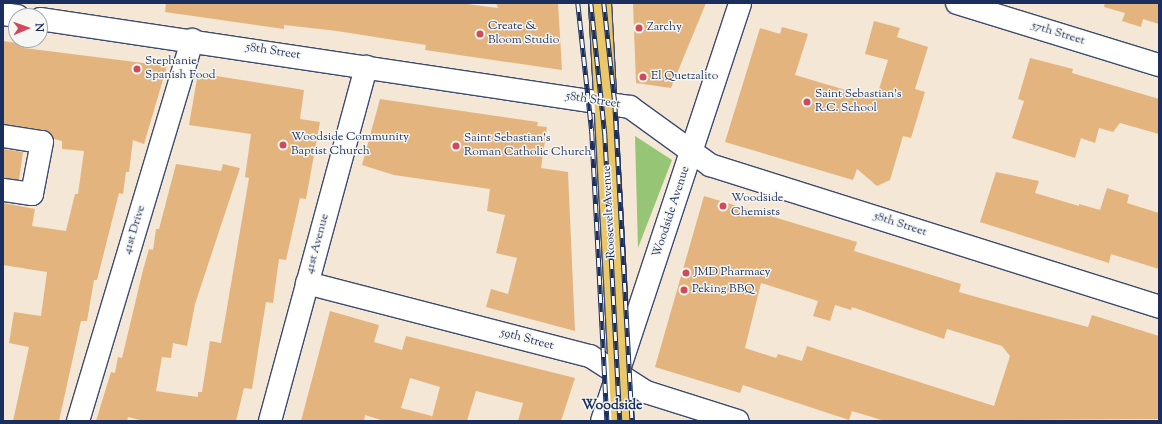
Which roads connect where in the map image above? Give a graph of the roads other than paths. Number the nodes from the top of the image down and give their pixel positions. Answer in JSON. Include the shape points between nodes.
{"nodes":[{"id":1,"x":600,"y":3,"type":"edge"},
{"id":2,"x":740,"y":3,"type":"edge"},
{"id":3,"x":963,"y":4,"type":"edge"},
{"id":4,"x":48,"y":20,"type":"edge"},
{"id":5,"x":192,"y":40,"type":"junction"},
{"id":6,"x":1159,"y":65,"type":"edge"},
{"id":7,"x":366,"y":67,"type":"junction"},
{"id":8,"x":607,"y":104,"type":"junction"},
{"id":9,"x":3,"y":136,"type":"edge"},
{"id":10,"x":691,"y":150,"type":"junction"},
{"id":11,"x":3,"y":190,"type":"edge"},
{"id":12,"x":307,"y":283,"type":"junction"},
{"id":13,"x":1159,"y":307,"type":"edge"},
{"id":14,"x":619,"y":375,"type":"junction"},
{"id":15,"x":78,"y":421,"type":"edge"},
{"id":16,"x":270,"y":421,"type":"edge"},
{"id":17,"x":602,"y":421,"type":"edge"},
{"id":18,"x":623,"y":421,"type":"edge"},
{"id":19,"x":738,"y":421,"type":"edge"}],
"edges":[{"from":1,"to":8,"type":"main road","name":"Roosevelt Avenue"},
{"from":2,"to":10,"type":"street","name":"Woodside Avenue"},
{"from":3,"to":6,"type":"street","name":"57th Street"},
{"from":4,"to":5,"type":"street","name":"58th Street"},
{"from":5,"to":7,"type":"street","name":"58th Street"},
{"from":5,"to":15,"type":"street","name":"41st Drive"},
{"from":7,"to":8,"type":"street","name":"58th Street"},
{"from":7,"to":12,"type":"street","name":"41st Avenue"},
{"from":8,"to":10,"type":"street","name":"58th Street","via":[[630,107]]},
{"from":8,"to":14,"type":"main road","name":"Roosevelt Avenue"},
{"from":9,"to":11,"type":"street","via":[[42,142],[32,194]]},
{"from":10,"to":13,"type":"street","name":"58th Street","via":[[710,165]]},
{"from":10,"to":14,"type":"street","name":"Woodside Avenue"},
{"from":12,"to":14,"type":"street","name":"59th Street","via":[[590,356]]},
{"from":12,"to":16,"type":"street","name":"41st Avenue"},
{"from":14,"to":17,"type":"street","name":"Woodside Avenue"},
{"from":14,"to":18,"type":"main road","name":"Roosevelt Avenue"},
{"from":14,"to":19,"type":"street","name":"59th Street","via":[[646,392]]}]}
